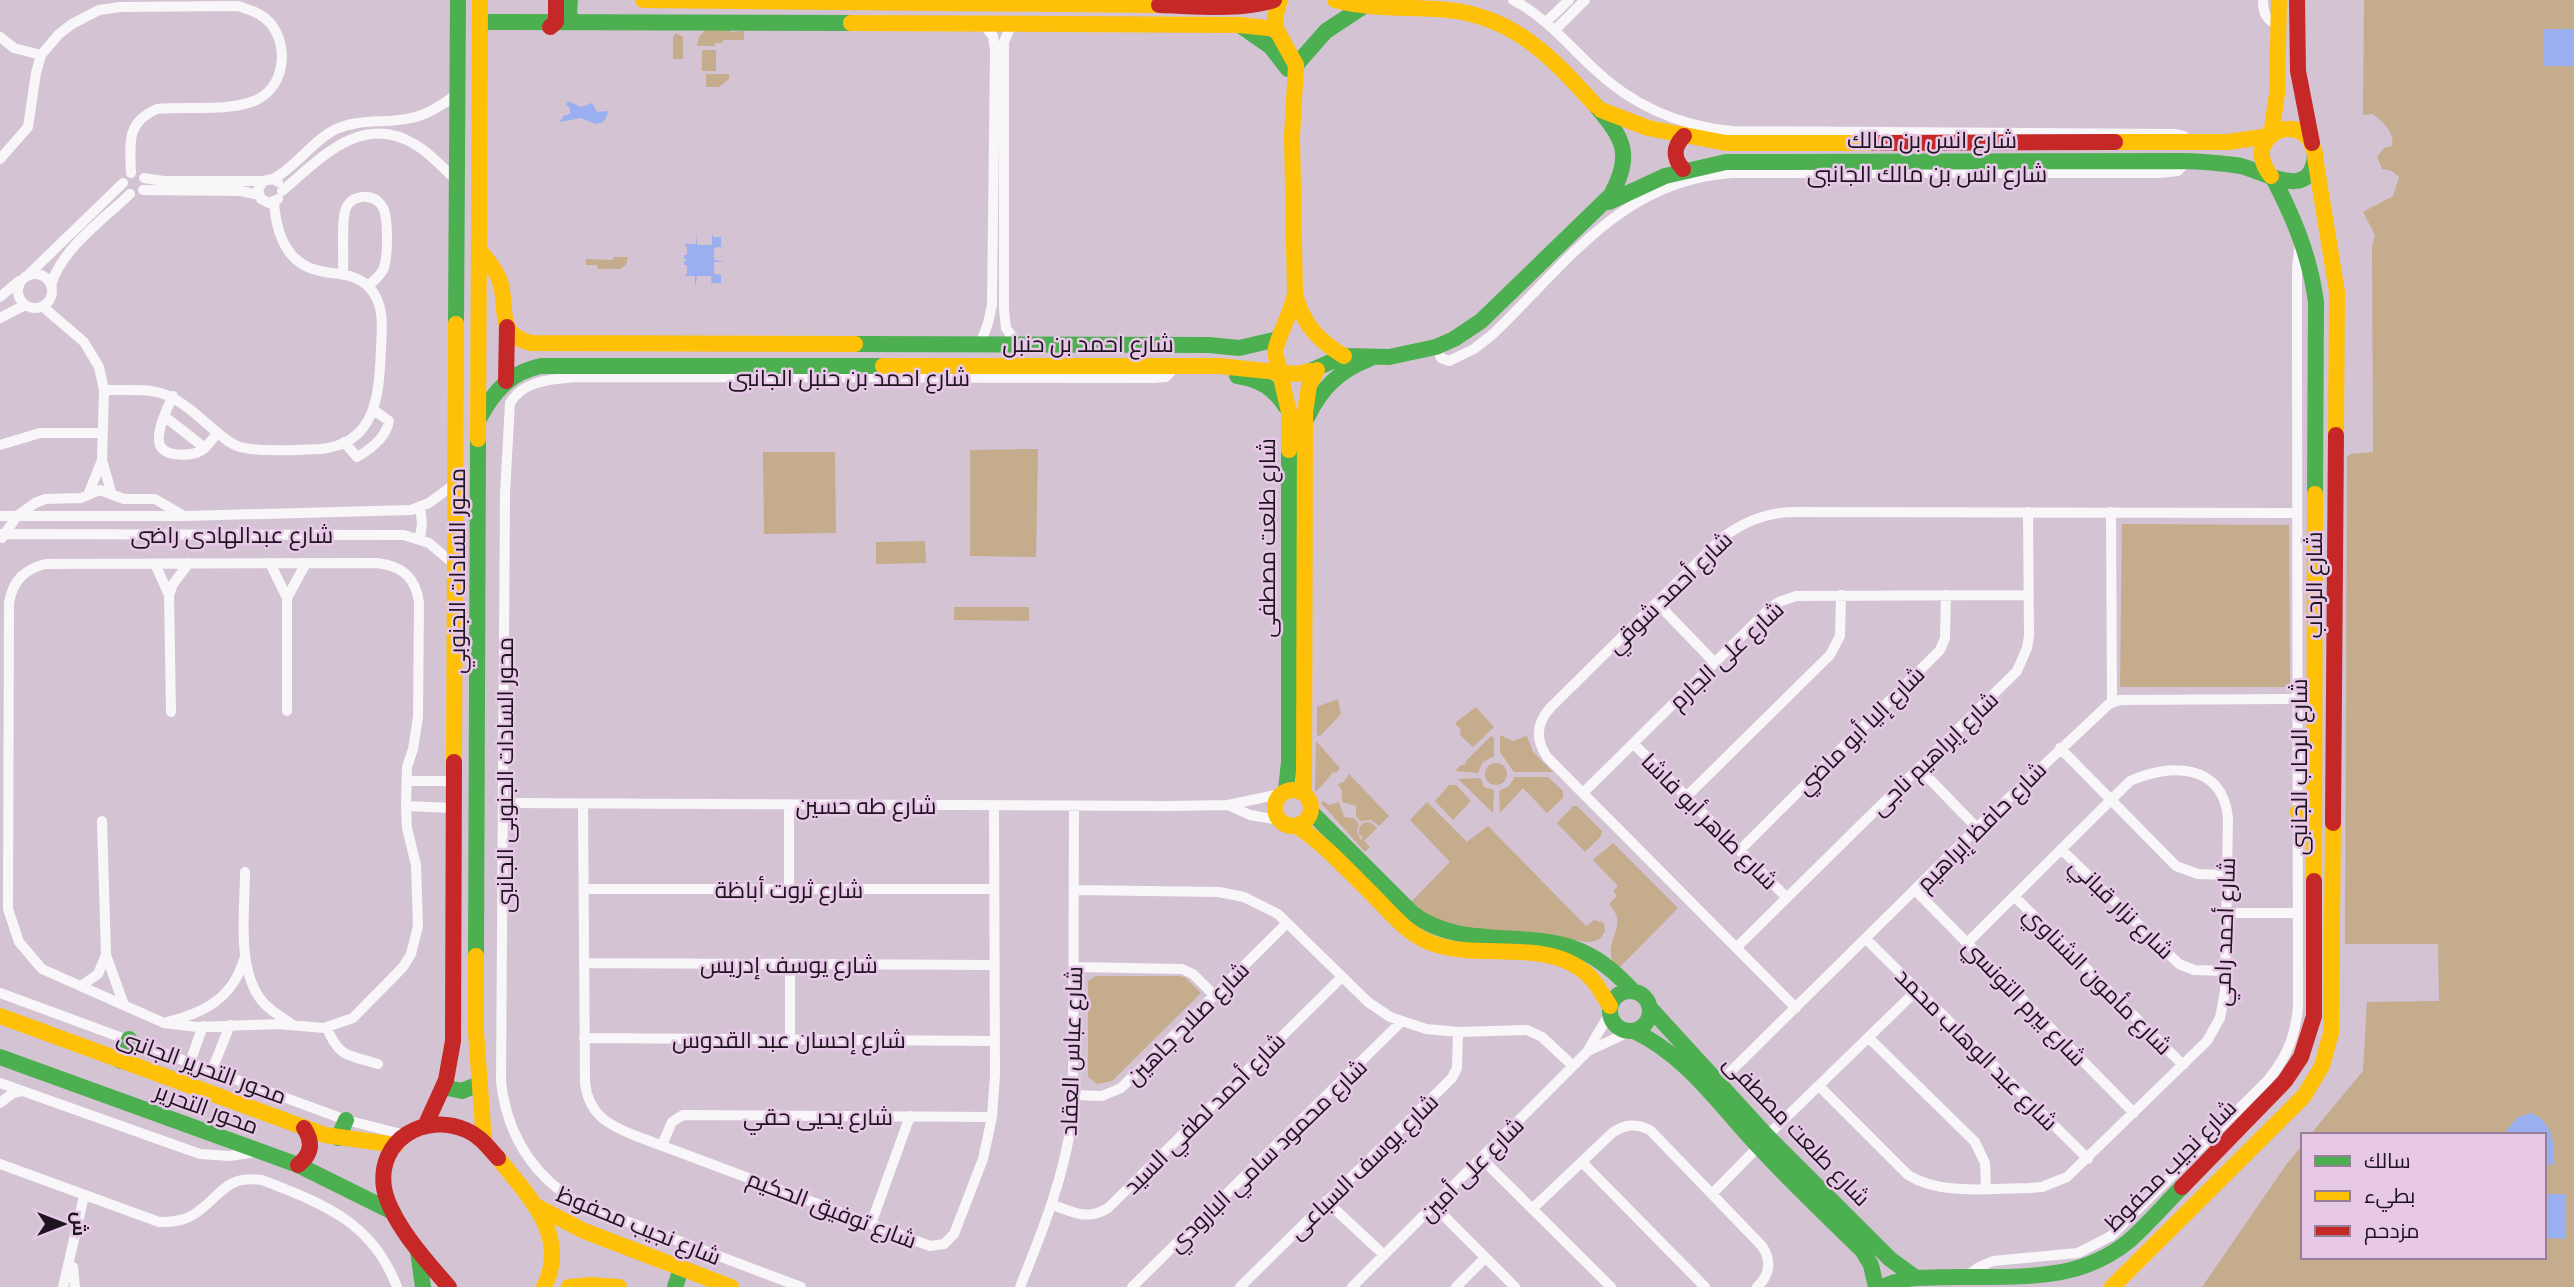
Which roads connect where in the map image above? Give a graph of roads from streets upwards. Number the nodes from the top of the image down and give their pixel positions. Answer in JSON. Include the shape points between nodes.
{"nodes":[{"id":1,"x":458,"y":0,"type":"edge"},
{"id":2,"x":480,"y":0,"type":"edge"},
{"id":3,"x":556,"y":0,"type":"edge"},
{"id":4,"x":570,"y":0,"type":"edge"},
{"id":5,"x":643,"y":0,"type":"edge"},
{"id":6,"x":1274,"y":0,"type":"edge"},
{"id":7,"x":1280,"y":0,"type":"edge"},
{"id":8,"x":1335,"y":0,"type":"edge"},
{"id":9,"x":1513,"y":0,"type":"edge"},
{"id":10,"x":1569,"y":0,"type":"edge"},
{"id":11,"x":1585,"y":0,"type":"edge"},
{"id":12,"x":2263,"y":0,"type":"edge"},
{"id":13,"x":2279,"y":0,"type":"edge"},
{"id":14,"x":2297,"y":0,"type":"edge"},
{"id":15,"x":902,"y":2,"type":"junction"},
{"id":16,"x":1213,"y":3,"type":"edge"},
{"id":17,"x":1245,"y":3,"type":"edge"},
{"id":18,"x":1368,"y":3,"type":"edge"},
{"id":19,"x":1441,"y":4,"type":"edge"},
{"id":20,"x":564,"y":22,"type":"junction"},
{"id":21,"x":902,"y":23,"type":"junction"},
{"id":22,"x":984,"y":24,"type":"junction"},
{"id":23,"x":1017,"y":24,"type":"junction"},
{"id":24,"x":481,"y":25,"type":"junction"},
{"id":25,"x":1215,"y":25,"type":"junction"},
{"id":26,"x":1239,"y":25,"type":"junction"},
{"id":27,"x":2279,"y":25,"type":"junction"},
{"id":28,"x":1551,"y":26,"type":"junction"},
{"id":29,"x":1276,"y":29,"type":"junction"},
{"id":30,"x":0,"y":37,"type":"edge"},
{"id":31,"x":41,"y":55,"type":"junction"},
{"id":32,"x":1295,"y":72,"type":"junction"},
{"id":33,"x":2278,"y":86,"type":"junction"},
{"id":34,"x":2300,"y":86,"type":"junction"},
{"id":35,"x":458,"y":93,"type":"junction"},
{"id":36,"x":1598,"y":108,"type":"junction"},
{"id":37,"x":399,"y":120,"type":"junction"},
{"id":38,"x":375,"y":121,"type":"junction"},
{"id":39,"x":374,"y":135,"type":"junction"},
{"id":40,"x":2270,"y":135,"type":"junction"},
{"id":41,"x":398,"y":136,"type":"junction"},
{"id":42,"x":1684,"y":136,"type":"junction"},
{"id":43,"x":2228,"y":142,"type":"junction"},
{"id":44,"x":2188,"y":143,"type":"junction"},
{"id":45,"x":2314,"y":150,"type":"junction"},
{"id":46,"x":0,"y":159,"type":"edge"},
{"id":47,"x":2188,"y":161,"type":"junction"},
{"id":48,"x":2228,"y":164,"type":"junction"},
{"id":49,"x":1683,"y":169,"type":"junction"},
{"id":50,"x":131,"y":173,"type":"junction"},
{"id":51,"x":2272,"y":177,"type":"junction"},
{"id":52,"x":144,"y":178,"type":"junction"},
{"id":53,"x":268,"y":180,"type":"junction"},
{"id":54,"x":457,"y":181,"type":"junction"},
{"id":55,"x":123,"y":183,"type":"junction"},
{"id":56,"x":143,"y":190,"type":"junction"},
{"id":57,"x":282,"y":191,"type":"junction"},
{"id":58,"x":130,"y":194,"type":"junction"},
{"id":59,"x":259,"y":195,"type":"junction"},
{"id":60,"x":274,"y":202,"type":"junction"},
{"id":61,"x":1601,"y":206,"type":"junction"},
{"id":62,"x":2325,"y":224,"type":"junction"},
{"id":63,"x":2301,"y":235,"type":"junction"},
{"id":64,"x":480,"y":251,"type":"junction"},
{"id":65,"x":343,"y":274,"type":"junction"},
{"id":66,"x":24,"y":278,"type":"junction"},
{"id":67,"x":51,"y":286,"type":"junction"},
{"id":68,"x":368,"y":286,"type":"junction"},
{"id":69,"x":1295,"y":293,"type":"junction"},
{"id":70,"x":0,"y":297,"type":"edge"},
{"id":71,"x":25,"y":305,"type":"junction"},
{"id":72,"x":42,"y":306,"type":"junction"},
{"id":73,"x":0,"y":318,"type":"edge"},
{"id":74,"x":507,"y":327,"type":"junction"},
{"id":75,"x":1278,"y":339,"type":"junction"},
{"id":76,"x":531,"y":343,"type":"junction"},
{"id":77,"x":565,"y":343,"type":"junction"},
{"id":78,"x":886,"y":344,"type":"junction"},
{"id":79,"x":911,"y":344,"type":"junction"},
{"id":80,"x":979,"y":345,"type":"junction"},
{"id":81,"x":1018,"y":345,"type":"junction"},
{"id":82,"x":1218,"y":346,"type":"junction"},
{"id":83,"x":1239,"y":348,"type":"junction"},
{"id":84,"x":1436,"y":348,"type":"junction"},
{"id":85,"x":1344,"y":356,"type":"junction"},
{"id":86,"x":1374,"y":358,"type":"junction"},
{"id":87,"x":564,"y":366,"type":"junction"},
{"id":88,"x":885,"y":366,"type":"junction"},
{"id":89,"x":911,"y":366,"type":"junction"},
{"id":90,"x":1181,"y":366,"type":"junction"},
{"id":91,"x":1220,"y":366,"type":"junction"},
{"id":92,"x":531,"y":367,"type":"junction"},
{"id":93,"x":1317,"y":370,"type":"junction"},
{"id":94,"x":614,"y":371,"type":"junction"},
{"id":95,"x":1280,"y":373,"type":"junction"},
{"id":96,"x":512,"y":386,"type":"junction"},
{"id":97,"x":104,"y":390,"type":"junction"},
{"id":98,"x":173,"y":396,"type":"junction"},
{"id":99,"x":374,"y":410,"type":"junction"},
{"id":100,"x":1289,"y":412,"type":"junction"},
{"id":101,"x":164,"y":416,"type":"junction"},
{"id":102,"x":480,"y":417,"type":"junction"},
{"id":103,"x":1305,"y":425,"type":"junction"},
{"id":104,"x":103,"y":432,"type":"junction"},
{"id":105,"x":217,"y":433,"type":"junction"},
{"id":106,"x":344,"y":442,"type":"junction"},
{"id":107,"x":0,"y":445,"type":"edge"},
{"id":108,"x":205,"y":448,"type":"junction"},
{"id":109,"x":102,"y":460,"type":"junction"},
{"id":110,"x":456,"y":483,"type":"junction"},
{"id":111,"x":88,"y":495,"type":"junction"},
{"id":112,"x":112,"y":495,"type":"junction"},
{"id":113,"x":420,"y":508,"type":"junction"},
{"id":114,"x":2028,"y":512,"type":"junction"},
{"id":115,"x":2111,"y":512,"type":"junction"},
{"id":116,"x":2297,"y":513,"type":"junction"},
{"id":117,"x":0,"y":516,"type":"edge"},
{"id":118,"x":17,"y":516,"type":"junction"},
{"id":119,"x":185,"y":516,"type":"junction"},
{"id":120,"x":2,"y":536,"type":"edge"},
{"id":121,"x":420,"y":538,"type":"junction"},
{"id":122,"x":270,"y":563,"type":"junction"},
{"id":123,"x":306,"y":563,"type":"junction"},
{"id":124,"x":155,"y":564,"type":"junction"},
{"id":125,"x":189,"y":564,"type":"junction"},
{"id":126,"x":455,"y":565,"type":"junction"},
{"id":127,"x":169,"y":595,"type":"junction"},
{"id":128,"x":1946,"y":595,"type":"junction"},
{"id":129,"x":2029,"y":595,"type":"junction"},
{"id":130,"x":1841,"y":596,"type":"junction"},
{"id":131,"x":287,"y":598,"type":"junction"},
{"id":132,"x":1657,"y":603,"type":"junction"},
{"id":133,"x":1715,"y":663,"type":"junction"},
{"id":134,"x":2297,"y":699,"type":"junction"},
{"id":135,"x":2112,"y":702,"type":"junction"},
{"id":136,"x":288,"y":711,"type":"dead end"},
{"id":137,"x":171,"y":712,"type":"dead end"},
{"id":138,"x":1634,"y":744,"type":"junction"},
{"id":139,"x":2060,"y":748,"type":"junction"},
{"id":140,"x":1919,"y":768,"type":"junction"},
{"id":141,"x":407,"y":781,"type":"junction"},
{"id":142,"x":454,"y":781,"type":"junction"},
{"id":143,"x":1283,"y":792,"type":"junction"},
{"id":144,"x":1304,"y":793,"type":"junction"},
{"id":145,"x":1583,"y":793,"type":"junction"},
{"id":146,"x":1686,"y":797,"type":"junction"},
{"id":147,"x":2111,"y":800,"type":"junction"},
{"id":148,"x":504,"y":803,"type":"junction"},
{"id":149,"x":583,"y":804,"type":"junction"},
{"id":150,"x":789,"y":805,"type":"junction"},
{"id":151,"x":1228,"y":805,"type":"junction"},
{"id":152,"x":407,"y":806,"type":"junction"},
{"id":153,"x":994,"y":806,"type":"junction"},
{"id":154,"x":1074,"y":806,"type":"junction"},
{"id":155,"x":454,"y":807,"type":"junction"},
{"id":156,"x":1311,"y":812,"type":"junction"},
{"id":157,"x":2298,"y":812,"type":"junction"},
{"id":158,"x":1279,"y":820,"type":"junction"},
{"id":159,"x":102,"y":821,"type":"dead end"},
{"id":160,"x":1297,"y":826,"type":"junction"},
{"id":161,"x":1977,"y":828,"type":"junction"},
{"id":162,"x":2061,"y":849,"type":"junction"},
{"id":163,"x":1740,"y":850,"type":"junction"},
{"id":164,"x":2315,"y":851,"type":"junction"},
{"id":165,"x":245,"y":872,"type":"dead end"},
{"id":166,"x":2227,"y":875,"type":"junction"},
{"id":167,"x":584,"y":889,"type":"junction"},
{"id":168,"x":789,"y":889,"type":"junction"},
{"id":169,"x":994,"y":889,"type":"junction"},
{"id":170,"x":1074,"y":890,"type":"junction"},
{"id":171,"x":1916,"y":891,"type":"junction"},
{"id":172,"x":2014,"y":896,"type":"junction"},
{"id":173,"x":1787,"y":898,"type":"junction"},
{"id":174,"x":2227,"y":913,"type":"junction"},
{"id":175,"x":2298,"y":914,"type":"junction"},
{"id":176,"x":1287,"y":923,"type":"junction"},
{"id":177,"x":1866,"y":939,"type":"junction"},
{"id":178,"x":1967,"y":943,"type":"junction"},
{"id":179,"x":1736,"y":948,"type":"junction"},
{"id":180,"x":106,"y":955,"type":"junction"},
{"id":181,"x":245,"y":956,"type":"junction"},
{"id":182,"x":584,"y":963,"type":"junction"},
{"id":183,"x":790,"y":964,"type":"junction"},
{"id":184,"x":994,"y":965,"type":"junction"},
{"id":185,"x":1074,"y":967,"type":"junction"},
{"id":186,"x":2226,"y":971,"type":"junction"},
{"id":187,"x":1342,"y":977,"type":"junction"},
{"id":188,"x":0,"y":983,"type":"edge"},
{"id":189,"x":81,"y":986,"type":"junction"},
{"id":190,"x":233,"y":986,"type":"junction"},
{"id":191,"x":1917,"y":990,"type":"junction"},
{"id":192,"x":1633,"y":991,"type":"junction"},
{"id":193,"x":256,"y":993,"type":"junction"},
{"id":194,"x":4,"y":994,"type":"edge"},
{"id":195,"x":1214,"y":995,"type":"junction"},
{"id":196,"x":264,"y":1004,"type":"junction"},
{"id":197,"x":124,"y":1005,"type":"junction"},
{"id":198,"x":211,"y":1007,"type":"junction"},
{"id":199,"x":1796,"y":1008,"type":"junction"},
{"id":200,"x":1610,"y":1009,"type":"junction"},
{"id":201,"x":1650,"y":1009,"type":"junction"},
{"id":202,"x":0,"y":1016,"type":"edge"},
{"id":203,"x":2314,"y":1016,"type":"junction"},
{"id":204,"x":2333,"y":1016,"type":"junction"},
{"id":205,"x":1401,"y":1022,"type":"junction"},
{"id":206,"x":164,"y":1023,"type":"junction"},
{"id":207,"x":260,"y":1024,"type":"junction"},
{"id":208,"x":230,"y":1025,"type":"junction"},
{"id":209,"x":208,"y":1026,"type":"junction"},
{"id":210,"x":293,"y":1026,"type":"junction"},
{"id":211,"x":327,"y":1028,"type":"junction"},
{"id":212,"x":1633,"y":1031,"type":"junction"},
{"id":213,"x":1458,"y":1032,"type":"junction"},
{"id":214,"x":584,"y":1038,"type":"junction"},
{"id":215,"x":1868,"y":1038,"type":"junction"},
{"id":216,"x":129,"y":1039,"type":"junction"},
{"id":217,"x":790,"y":1039,"type":"junction"},
{"id":218,"x":995,"y":1041,"type":"junction"},
{"id":219,"x":1588,"y":1051,"type":"junction"},
{"id":220,"x":0,"y":1057,"type":"edge"},
{"id":221,"x":121,"y":1061,"type":"junction"},
{"id":222,"x":190,"y":1062,"type":"junction"},
{"id":223,"x":378,"y":1064,"type":"dead end"},
{"id":224,"x":2183,"y":1065,"type":"junction"},
{"id":225,"x":1573,"y":1066,"type":"junction"},
{"id":226,"x":212,"y":1070,"type":"junction"},
{"id":227,"x":1720,"y":1082,"type":"junction"},
{"id":228,"x":0,"y":1083,"type":"edge"},
{"id":229,"x":479,"y":1084,"type":"junction"},
{"id":230,"x":1819,"y":1086,"type":"junction"},
{"id":231,"x":443,"y":1087,"type":"junction"},
{"id":232,"x":22,"y":1091,"type":"junction"},
{"id":233,"x":1073,"y":1095,"type":"junction"},
{"id":234,"x":0,"y":1103,"type":"edge"},
{"id":235,"x":2134,"y":1113,"type":"junction"},
{"id":236,"x":910,"y":1116,"type":"junction"},
{"id":237,"x":992,"y":1117,"type":"junction"},
{"id":238,"x":346,"y":1120,"type":"junction"},
{"id":239,"x":426,"y":1124,"type":"junction"},
{"id":240,"x":304,"y":1128,"type":"junction"},
{"id":241,"x":338,"y":1138,"type":"junction"},
{"id":242,"x":400,"y":1140,"type":"junction"},
{"id":243,"x":484,"y":1141,"type":"junction"},
{"id":244,"x":1763,"y":1142,"type":"junction"},
{"id":245,"x":662,"y":1145,"type":"junction"},
{"id":246,"x":259,"y":1152,"type":"junction"},
{"id":247,"x":1482,"y":1159,"type":"junction"},
{"id":248,"x":2088,"y":1160,"type":"junction"},
{"id":249,"x":1582,"y":1162,"type":"junction"},
{"id":250,"x":0,"y":1164,"type":"edge"},
{"id":251,"x":298,"y":1165,"type":"junction"},
{"id":252,"x":1986,"y":1188,"type":"junction"},
{"id":253,"x":1712,"y":1194,"type":"junction"},
{"id":254,"x":85,"y":1196,"type":"junction"},
{"id":255,"x":1326,"y":1200,"type":"junction"},
{"id":256,"x":530,"y":1203,"type":"junction"},
{"id":257,"x":1053,"y":1205,"type":"junction"},
{"id":258,"x":1434,"y":1206,"type":"junction"},
{"id":259,"x":1532,"y":1209,"type":"junction"},
{"id":260,"x":393,"y":1212,"type":"junction"},
{"id":261,"x":871,"y":1224,"type":"junction"},
{"id":262,"x":418,"y":1248,"type":"junction"},
{"id":263,"x":72,"y":1254,"type":"junction"},
{"id":264,"x":1384,"y":1255,"type":"junction"},
{"id":265,"x":1485,"y":1258,"type":"junction"},
{"id":266,"x":681,"y":1269,"type":"junction"},
{"id":267,"x":2062,"y":1275,"type":"junction"},
{"id":268,"x":1966,"y":1277,"type":"junction"},
{"id":269,"x":1916,"y":1278,"type":"junction"},
{"id":270,"x":2079,"y":1284,"type":"dead end"},
{"id":271,"x":63,"y":1287,"type":"edge"},
{"id":272,"x":75,"y":1287,"type":"edge"},
{"id":273,"x":397,"y":1287,"type":"edge"},
{"id":274,"x":423,"y":1287,"type":"edge"},
{"id":275,"x":449,"y":1287,"type":"edge"},
{"id":276,"x":544,"y":1287,"type":"edge"},
{"id":277,"x":569,"y":1287,"type":"edge"},
{"id":278,"x":619,"y":1287,"type":"edge"},
{"id":279,"x":675,"y":1287,"type":"edge"},
{"id":280,"x":732,"y":1287,"type":"edge"},
{"id":281,"x":801,"y":1287,"type":"edge"},
{"id":282,"x":1020,"y":1287,"type":"edge"},
{"id":283,"x":1132,"y":1287,"type":"edge"},
{"id":284,"x":1240,"y":1287,"type":"edge"},
{"id":285,"x":1352,"y":1287,"type":"edge"},
{"id":286,"x":1456,"y":1287,"type":"edge"},
{"id":287,"x":1515,"y":1287,"type":"edge"},
{"id":288,"x":1611,"y":1287,"type":"edge"},
{"id":289,"x":1705,"y":1287,"type":"edge"},
{"id":290,"x":1757,"y":1287,"type":"edge"},
{"id":291,"x":1876,"y":1287,"type":"edge"},
{"id":292,"x":1883,"y":1287,"type":"edge"},
{"id":293,"x":2112,"y":1287,"type":"edge"}],
"edges":[{"from":1,"to":35,"type":"street","name":"محور السادات الجنوبي"},
{"from":2,"to":24,"type":"street","name":"محور السادات الجنوبي"},
{"from":3,"to":20,"type":"street"},
{"from":4,"to":20,"type":"street"},
{"from":5,"to":15,"type":"street"},
{"from":6,"to":17,"type":"street"},
{"from":7,"to":29,"type":"street"},
{"from":8,"to":18,"type":"street"},
{"from":9,"to":28,"type":"street","name":"شارع انس بن مالك الجانبى"},
{"from":10,"to":28,"type":"street"},
{"from":11,"to":28,"type":"street"},
{"from":12,"to":27,"type":"street","via":[[2264,15]]},
{"from":13,"to":27,"type":"street"},
{"from":14,"to":34,"type":"street","name":"شارع الرحاب"},
{"from":15,"to":16,"type":"street"},
{"from":15,"to":21,"type":"street"},
{"from":16,"to":17,"type":"street"},
{"from":16,"to":25,"type":"street"},
{"from":18,"to":19,"type":"street"},
{"from":18,"to":32,"type":"street","via":[[1325,30],[1304,52]]},
{"from":19,"to":36,"type":"street","via":[[1510,27],[1527,38]]},
{"from":20,"to":21,"type":"street"},
{"from":20,"to":24,"type":"street","via":[[550,27]]},
{"from":21,"to":22,"type":"street"},
{"from":22,"to":23,"type":"street"},
{"from":22,"to":80,"type":"street","via":[[993,36],[995,50],[992,294],[991,314]]},
{"from":23,"to":25,"type":"street"},
{"from":23,"to":81,"type":"street","via":[[1004,42],[1004,309],[1006,328]]},
{"from":24,"to":64,"type":"street","name":"محور السادات الجنوبي"},
{"from":25,"to":26,"type":"street"},
{"from":26,"to":29,"type":"street"},
{"from":26,"to":32,"type":"street","via":[[1271,47]]},
{"from":27,"to":33,"type":"street"},
{"from":28,"to":44,"type":"street","name":"شارع انس بن مالك الجانبى","via":[[1612,85],[1643,106],[1696,126],[1733,131],[2176,134]]},
{"from":29,"to":32,"type":"street"},
{"from":30,"to":31,"type":"street","via":[[15,48]]},
{"from":31,"to":46,"type":"street","via":[[28,127]]},
{"from":31,"to":50,"type":"street","via":[[59,34],[99,10],[238,6],[270,22],[283,55],[271,88],[257,100],[240,105],[157,108],[146,113],[132,132]]},
{"from":32,"to":69,"type":"street","name":"شارع طلعت مصطفى"},
{"from":33,"to":34,"type":"street","via":[[2287,91]]},
{"from":33,"to":40,"type":"street"},
{"from":34,"to":45,"type":"street","name":"شارع الرحاب"},
{"from":35,"to":37,"type":"street","via":[[421,115]]},
{"from":35,"to":54,"type":"street","name":"محور السادات الجنوبي"},
{"from":36,"to":42,"type":"street","name":"شارع انس بن مالك"},
{"from":36,"to":61,"type":"street","via":[[1615,129],[1625,154],[1618,183]]},
{"from":37,"to":38,"type":"street"},
{"from":37,"to":41,"type":"street"},
{"from":38,"to":39,"type":"street"},
{"from":38,"to":53,"type":"street","via":[[349,124],[324,136],[291,167]]},
{"from":39,"to":41,"type":"street"},
{"from":39,"to":57,"type":"street","via":[[343,141]]},
{"from":40,"to":43,"type":"street","name":"شارع انس بن مالك"},
{"from":40,"to":45,"type":"street","via":[[2290,128],[2303,133]]},
{"from":40,"to":51,"type":"street","via":[[2261,157]]},
{"from":41,"to":54,"type":"street","via":[[423,150]]},
{"from":42,"to":44,"type":"street","name":"شارع انس بن مالك","via":[[1726,143]]},
{"from":42,"to":49,"type":"street","via":[[1674,152]]},
{"from":43,"to":44,"type":"street","name":"شارع انس بن مالك"},
{"from":43,"to":48,"type":"street","via":[[2235,153]]},
{"from":45,"to":51,"type":"street","via":[[2311,170],[2300,179],[2287,182]]},
{"from":45,"to":62,"type":"street","name":"شارع الرحاب"},
{"from":47,"to":48,"type":"street","name":"شارع انس بن مالك"},
{"from":47,"to":49,"type":"street","name":"شارع انس بن مالك","via":[[1755,162]]},
{"from":47,"to":84,"type":"street","name":"شارع انس بن مالك الجانبى","via":[[2178,171],[2161,173],[1732,173],[1698,177],[1634,202],[1606,223],[1474,349],[1449,361],[1441,358]]},
{"from":48,"to":51,"type":"street","name":"شارع انس بن مالك"},
{"from":49,"to":61,"type":"street","name":"شارع انس بن مالك"},
{"from":50,"to":52,"type":"street"},
{"from":50,"to":55,"type":"street"},
{"from":51,"to":63,"type":"street","name":"شارع الرحاب"},
{"from":52,"to":53,"type":"street"},
{"from":52,"to":56,"type":"street"},
{"from":53,"to":57,"type":"street","via":[[278,181]]},
{"from":53,"to":59,"type":"street","via":[[260,185]]},
{"from":54,"to":110,"type":"street","name":"محور السادات الجنوبي"},
{"from":55,"to":58,"type":"street"},
{"from":55,"to":66,"type":"street"},
{"from":56,"to":58,"type":"street"},
{"from":56,"to":59,"type":"street"},
{"from":57,"to":60,"type":"street"},
{"from":58,"to":67,"type":"street","via":[[64,257]]},
{"from":59,"to":60,"type":"street","via":[[265,202]]},
{"from":60,"to":65,"type":"street","via":[[280,238],[297,259],[320,272]]},
{"from":61,"to":84,"type":"street","via":[[1481,321]]},
{"from":62,"to":63,"type":"street","via":[[2310,220]]},
{"from":62,"to":204,"type":"street","name":"شارع الرحاب","via":[[2337,292]]},
{"from":63,"to":116,"type":"street","name":"شارع الرحاب الجانبى","via":[[2297,268]]},
{"from":63,"to":164,"type":"street","name":"شارع الرحاب","via":[[2313,271],[2316,302]]},
{"from":64,"to":74,"type":"street","via":[[499,276]]},
{"from":64,"to":102,"type":"street","name":"محور السادات الجنوبي"},
{"from":65,"to":68,"type":"street"},
{"from":65,"to":68,"type":"street","via":[[345,212],[352,201],[370,197],[384,210],[386,251],[383,269]]},
{"from":66,"to":67,"type":"street","via":[[38,274]]},
{"from":66,"to":70,"type":"street"},
{"from":66,"to":71,"type":"street","via":[[18,290]]},
{"from":67,"to":72,"type":"street","via":[[50,298]]},
{"from":68,"to":99,"type":"street","via":[[382,319]]},
{"from":69,"to":75,"type":"street","name":"شارع طلعت مصطفى"},
{"from":69,"to":83,"type":"street","via":[[1275,324]]},
{"from":69,"to":85,"type":"street","name":"شارع طلعت مصطفى","via":[[1300,313],[1314,335]]},
{"from":71,"to":72,"type":"street"},
{"from":71,"to":73,"type":"street"},
{"from":72,"to":97,"type":"street","via":[[84,342],[99,367]]},
{"from":74,"to":76,"type":"street","via":[[514,337]]},
{"from":74,"to":96,"type":"street"},
{"from":75,"to":83,"type":"street","name":"شارع احمد بن حنبل"},
{"from":75,"to":95,"type":"street","name":"شارع طلعت مصطفى","via":[[1275,359]]},
{"from":76,"to":77,"type":"street","name":"شارع احمد بن حنبل"},
{"from":76,"to":92,"type":"street"},
{"from":77,"to":78,"type":"street","name":"شارع احمد بن حنبل"},
{"from":77,"to":87,"type":"street"},
{"from":78,"to":79,"type":"street","name":"شارع احمد بن حنبل"},
{"from":78,"to":88,"type":"street","via":[[892,358]]},
{"from":79,"to":80,"type":"street","name":"شارع احمد بن حنبل"},
{"from":79,"to":89,"type":"street","via":[[902,358]]},
{"from":80,"to":81,"type":"street","name":"شارع احمد بن حنبل"},
{"from":81,"to":82,"type":"street","name":"شارع احمد بن حنبل"},
{"from":82,"to":83,"type":"street","name":"شارع احمد بن حنبل"},
{"from":82,"to":91,"type":"street","via":[[1223,358]]},
{"from":84,"to":86,"type":"street"},
{"from":85,"to":86,"type":"street"},
{"from":85,"to":93,"type":"street","name":"شارع احمد بن حنبل"},
{"from":86,"to":103,"type":"street","via":[[1336,376],[1317,398]]},
{"from":87,"to":92,"type":"street","name":"شارع احمد بن حنبل"},
{"from":87,"to":94,"type":"street","name":"شارع احمد بن حنبل"},
{"from":88,"to":89,"type":"street","name":"شارع احمد بن حنبل"},
{"from":88,"to":94,"type":"street","name":"شارع احمد بن حنبل"},
{"from":89,"to":90,"type":"street","name":"شارع احمد بن حنبل"},
{"from":90,"to":91,"type":"street","name":"شارع احمد بن حنبل"},
{"from":90,"to":94,"type":"street","name":"شارع احمد بن حنبل الجانبى","via":[[1166,377],[1153,378]]},
{"from":90,"to":100,"type":"street","via":[[1257,380],[1276,393]]},
{"from":91,"to":95,"type":"street","name":"شارع احمد بن حنبل"},
{"from":92,"to":96,"type":"street","name":"شارع احمد بن حنبل"},
{"from":93,"to":95,"type":"street","name":"شارع احمد بن حنبل"},
{"from":93,"to":103,"type":"street","name":"شارع طلعت مصطفى","via":[[1306,399]]},
{"from":94,"to":96,"type":"street","name":"شارع احمد بن حنبل الجانبى"},
{"from":95,"to":100,"type":"street","name":"شارع طلعت مصطفى"},
{"from":96,"to":102,"type":"street","name":"شارع احمد بن حنبل","via":[[487,403]]},
{"from":96,"to":148,"type":"street","name":"محور السادات الجنوبى الجانبى","via":[[505,493]]},
{"from":97,"to":98,"type":"street","via":[[148,390]]},
{"from":97,"to":104,"type":"street"},
{"from":98,"to":101,"type":"street"},
{"from":98,"to":105,"type":"street"},
{"from":99,"to":106,"type":"street"},
{"from":99,"to":106,"type":"street","via":[[389,421],[372,448],[357,457]]},
{"from":100,"to":143,"type":"street","name":"شارع طلعت مصطفى","via":[[1289,762]]},
{"from":101,"to":108,"type":"street"},
{"from":101,"to":108,"type":"street","via":[[159,442],[164,451],[189,454]]},
{"from":102,"to":229,"type":"street","name":"محور السادات الجنوبي"},
{"from":103,"to":144,"type":"street","name":"شارع طلعت مصطفى"},
{"from":104,"to":107,"type":"street","via":[[40,433]]},
{"from":104,"to":109,"type":"street"},
{"from":105,"to":106,"type":"street","via":[[248,449],[321,449]]},
{"from":105,"to":108,"type":"street"},
{"from":109,"to":111,"type":"street"},
{"from":109,"to":112,"type":"street"},
{"from":110,"to":113,"type":"street"},
{"from":110,"to":126,"type":"street","name":"محور السادات الجنوبي"},
{"from":111,"to":112,"type":"street","via":[[100,490]]},
{"from":111,"to":118,"type":"street","via":[[39,500]]},
{"from":112,"to":119,"type":"street","via":[[155,499]]},
{"from":113,"to":119,"type":"street","name":"شارع عبدالهادى راضى"},
{"from":113,"to":121,"type":"street"},
{"from":114,"to":115,"type":"street","name":"شارع أحمد شوقي"},
{"from":114,"to":129,"type":"street","name":"شارع إبراهيم ناجى"},
{"from":114,"to":132,"type":"street","name":"شارع أحمد شوقي","via":[[1766,515],[1722,538]]},
{"from":115,"to":116,"type":"street","name":"شارع أحمد شوقي"},
{"from":115,"to":135,"type":"street"},
{"from":116,"to":134,"type":"street","name":"شارع الرحاب الجانبى"},
{"from":117,"to":118,"type":"street","name":"شارع عبدالهادى راضى"},
{"from":118,"to":119,"type":"street","name":"شارع عبدالهادى راضى"},
{"from":118,"to":120,"type":"street"},
{"from":120,"to":121,"type":"street","name":"شارع عبدالهادى راضى"},
{"from":121,"to":126,"type":"street"},
{"from":122,"to":123,"type":"street"},
{"from":122,"to":125,"type":"street"},
{"from":122,"to":131,"type":"street"},
{"from":123,"to":131,"type":"street"},
{"from":123,"to":141,"type":"street","via":[[390,564],[402,569],[417,590],[418,717]]},
{"from":124,"to":125,"type":"street"},
{"from":124,"to":127,"type":"street"},
{"from":124,"to":189,"type":"street","via":[[45,564],[31,568],[11,589],[8,909],[19,943],[29,957],[42,969]]},
{"from":125,"to":127,"type":"street"},
{"from":126,"to":142,"type":"street","name":"محور السادات الجنوبي"},
{"from":127,"to":137,"type":"street"},
{"from":128,"to":129,"type":"street","name":"شارع على الجارم"},
{"from":128,"to":130,"type":"street","name":"شارع على الجارم"},
{"from":128,"to":163,"type":"street","name":"شارع إليا أبو ماضي","via":[[1945,638],[1940,650]]},
{"from":129,"to":140,"type":"street","name":"شارع إبراهيم ناجى","via":[[2027,648],[2017,671]]},
{"from":130,"to":133,"type":"street","name":"شارع على الجارم","via":[[1796,596],[1779,602]]},
{"from":130,"to":146,"type":"street","via":[[1840,636],[1830,655]]},
{"from":131,"to":136,"type":"street"},
{"from":132,"to":133,"type":"street"},
{"from":132,"to":145,"type":"street","name":"شارع أحمد شوقي","via":[[1540,722],[1542,749]]},
{"from":133,"to":138,"type":"street","name":"شارع على الجارم"},
{"from":134,"to":135,"type":"street"},
{"from":134,"to":157,"type":"street","name":"شارع الرحاب الجانبى"},
{"from":135,"to":139,"type":"street","name":"شارع حافظ إبراهيم"},
{"from":138,"to":145,"type":"street","name":"شارع على الجارم"},
{"from":138,"to":146,"type":"street","name":"شارع طاهر أبو فاشا"},
{"from":139,"to":147,"type":"street"},
{"from":139,"to":161,"type":"street","name":"شارع حافظ إبراهيم"},
{"from":140,"to":161,"type":"street"},
{"from":140,"to":173,"type":"street","name":"شارع إبراهيم ناجى"},
{"from":141,"to":142,"type":"street"},
{"from":141,"to":152,"type":"street"},
{"from":142,"to":155,"type":"street","name":"محور السادات الجنوبي"},
{"from":143,"to":144,"type":"street"},
{"from":143,"to":151,"type":"street","name":"شارع طه حسين"},
{"from":143,"to":158,"type":"street","via":[[1275,804]]},
{"from":144,"to":156,"type":"street","via":[[1310,799]]},
{"from":145,"to":179,"type":"street","name":"شارع أحمد شوقي"},
{"from":146,"to":163,"type":"street","name":"شارع طاهر أبو فاشا"},
{"from":147,"to":162,"type":"street","name":"شارع أحمد رامي"},
{"from":147,"to":166,"type":"street","via":[[2176,866],[2198,874]]},
{"from":147,"to":166,"type":"street","name":"شارع أحمد رامي","via":[[2130,781],[2155,772],[2183,771],[2208,779],[2221,792],[2227,808]]},
{"from":148,"to":149,"type":"street","name":"شارع طه حسين"},
{"from":148,"to":281,"type":"street","name":"محور السادات الجنوبى الجانبى","via":[[502,1082],[509,1121],[526,1157],[549,1183],[578,1203]]},
{"from":149,"to":150,"type":"street","name":"شارع طه حسين"},
{"from":149,"to":167,"type":"street","name":"شارع توفيق الحكيم"},
{"from":150,"to":153,"type":"street","name":"شارع طه حسين"},
{"from":150,"to":168,"type":"street"},
{"from":151,"to":154,"type":"street","name":"شارع طه حسين"},
{"from":151,"to":158,"type":"street","name":"شارع طه حسين"},
{"from":152,"to":155,"type":"street"},
{"from":152,"to":211,"type":"street","via":[[416,865],[418,926],[413,947],[398,974],[353,1018]]},
{"from":153,"to":154,"type":"street","name":"شارع طه حسين"},
{"from":153,"to":169,"type":"street","name":"شارع توفيق الحكيم"},
{"from":154,"to":170,"type":"street","name":"شارع عباس العقاد"},
{"from":155,"to":231,"type":"street","name":"محور السادات الجنوبي","via":[[453,1050]]},
{"from":156,"to":160,"type":"street"},
{"from":156,"to":192,"type":"street","via":[[1429,926],[1458,935],[1570,946],[1607,964]]},
{"from":157,"to":164,"type":"street","via":[[2306,823],[2308,845]]},
{"from":157,"to":175,"type":"street","name":"شارع الرحاب الجانبى"},
{"from":158,"to":160,"type":"street"},
{"from":159,"to":180,"type":"street"},
{"from":160,"to":200,"type":"street","via":[[1319,841],[1422,941],[1449,950],[1564,958],[1596,981]]},
{"from":161,"to":171,"type":"street","name":"شارع حافظ إبراهيم"},
{"from":162,"to":172,"type":"street","name":"شارع أحمد رامي"},
{"from":162,"to":186,"type":"street","name":"شارع نزار قباني","via":[[2179,964],[2194,970]]},
{"from":163,"to":173,"type":"street","name":"شارع طاهر أبو فاشا"},
{"from":164,"to":203,"type":"street","name":"شارع الرحاب"},
{"from":165,"to":181,"type":"street"},
{"from":166,"to":174,"type":"street","name":"شارع أحمد رامي"},
{"from":167,"to":168,"type":"street","name":"شارع ثروت أباظة"},
{"from":167,"to":182,"type":"street","name":"شارع توفيق الحكيم"},
{"from":168,"to":169,"type":"street","name":"شارع ثروت أباظة"},
{"from":169,"to":184,"type":"street","name":"شارع توفيق الحكيم"},
{"from":170,"to":176,"type":"street","via":[[1232,894],[1256,901]]},
{"from":170,"to":185,"type":"street","name":"شارع عباس العقاد"},
{"from":171,"to":177,"type":"street","name":"شارع حافظ إبراهيم"},
{"from":171,"to":178,"type":"street","name":"شارع بيرم التونسي"},
{"from":172,"to":178,"type":"street","name":"شارع أحمد رامي"},
{"from":172,"to":224,"type":"street","name":"شارع مأمون الشناوي"},
{"from":173,"to":179,"type":"street","name":"شارع إبراهيم ناجى"},
{"from":174,"to":175,"type":"street"},
{"from":174,"to":186,"type":"street","name":"شارع أحمد رامي"},
{"from":175,"to":268,"type":"street","name":"شارع الرحاب الجانبى","via":[[2297,1026],[2275,1072],[2111,1236],[2078,1253],[1993,1261]]},
{"from":176,"to":187,"type":"street"},
{"from":176,"to":195,"type":"street","name":"شارع صلاح جاهين"},
{"from":177,"to":191,"type":"street","name":"شارع عبد الوهاب محمد"},
{"from":177,"to":199,"type":"street","name":"شارع حافظ إبراهيم"},
{"from":178,"to":235,"type":"street","name":"شارع بيرم التونسي"},
{"from":179,"to":199,"type":"street","name":"شارع أحمد شوقي"},
{"from":180,"to":189,"type":"street","via":[[98,974]]},
{"from":180,"to":197,"type":"street"},
{"from":181,"to":190,"type":"street"},
{"from":181,"to":193,"type":"street"},
{"from":182,"to":183,"type":"street","name":"شارع يوسف إدريس"},
{"from":182,"to":214,"type":"street","name":"شارع توفيق الحكيم"},
{"from":183,"to":184,"type":"street","name":"شارع يوسف إدريس"},
{"from":183,"to":217,"type":"street"},
{"from":184,"to":218,"type":"street","name":"شارع توفيق الحكيم"},
{"from":185,"to":195,"type":"street","via":[[1182,969]]},
{"from":185,"to":233,"type":"street","name":"شارع عباس العقاد"},
{"from":186,"to":224,"type":"street","name":"شارع أحمد رامي","via":[[2220,1018],[2207,1041]]},
{"from":187,"to":205,"type":"street","via":[[1378,1010]]},
{"from":187,"to":257,"type":"street","name":"شارع أحمد لطفي السيد","via":[[1108,1208],[1084,1216]]},
{"from":188,"to":194,"type":"street"},
{"from":189,"to":197,"type":"street"},
{"from":190,"to":193,"type":"street","via":[[250,987]]},
{"from":190,"to":198,"type":"street"},
{"from":191,"to":215,"type":"street"},
{"from":191,"to":248,"type":"street","name":"شارع عبد الوهاب محمد"},
{"from":192,"to":200,"type":"street","via":[[1619,994]]},
{"from":192,"to":201,"type":"street","via":[[1644,997]]},
{"from":193,"to":196,"type":"street"},
{"from":194,"to":216,"type":"street","name":"محور التحرير الجانبى"},
{"from":195,"to":233,"type":"street","name":"شارع صلاح جاهين","via":[[1121,1088],[1102,1096]]},
{"from":196,"to":207,"type":"street"},
{"from":196,"to":210,"type":"street"},
{"from":197,"to":206,"type":"street"},
{"from":198,"to":206,"type":"street"},
{"from":198,"to":209,"type":"street"},
{"from":199,"to":227,"type":"street","name":"شارع حافظ إبراهيم"},
{"from":200,"to":212,"type":"street","via":[[1619,1028]]},
{"from":200,"to":219,"type":"street","name":"شارع على أمين"},
{"from":201,"to":212,"type":"street","via":[[1644,1025]]},
{"from":201,"to":227,"type":"street","name":"شارع طلعت مصطفى"},
{"from":202,"to":221,"type":"street","name":"محور التحرير"},
{"from":203,"to":204,"type":"street"},
{"from":203,"to":267,"type":"street","name":"شارع نجيب محفوظ","via":[[2301,1057],[2275,1092],[2125,1244],[2092,1266]]},
{"from":204,"to":293,"type":"street","name":"شارع نجيب محفوظ","via":[[2322,1066],[2304,1096]]},
{"from":205,"to":213,"type":"street"},
{"from":205,"to":283,"type":"street","name":"شارع محمود سامي البارودي"},
{"from":206,"to":209,"type":"street"},
{"from":207,"to":208,"type":"street"},
{"from":207,"to":210,"type":"street"},
{"from":208,"to":209,"type":"street"},
{"from":208,"to":226,"type":"street"},
{"from":209,"to":222,"type":"street"},
{"from":210,"to":211,"type":"street"},
{"from":211,"to":223,"type":"street","via":[[341,1052]]},
{"from":212,"to":219,"type":"street","name":"شارع على أمين"},
{"from":212,"to":244,"type":"street","name":"شارع طلعت مصطفى","via":[[1672,1052]]},
{"from":213,"to":225,"type":"street","via":[[1527,1031],[1542,1037]]},
{"from":213,"to":255,"type":"street","name":"شارع يوسف السباعى","via":[[1452,1078]]},
{"from":214,"to":217,"type":"street","name":"شارع إحسان عبد القدوس"},
{"from":214,"to":245,"type":"street","name":"شارع توفيق الحكيم","via":[[586,1095],[596,1114],[614,1127]]},
{"from":215,"to":230,"type":"street"},
{"from":215,"to":252,"type":"street","via":[[1975,1142],[1985,1163]]},
{"from":216,"to":221,"type":"street"},
{"from":216,"to":222,"type":"street","name":"محور التحرير الجانبى"},
{"from":217,"to":218,"type":"street","name":"شارع إحسان عبد القدوس"},
{"from":218,"to":237,"type":"street","name":"شارع توفيق الحكيم"},
{"from":219,"to":225,"type":"street","name":"شارع على أمين"},
{"from":220,"to":246,"type":"street","name":"محور التحرير"},
{"from":221,"to":240,"type":"street","name":"محور التحرير"},
{"from":222,"to":226,"type":"street","name":"محور التحرير الجانبى"},
{"from":224,"to":235,"type":"street","name":"شارع أحمد رامي"},
{"from":225,"to":247,"type":"street","name":"شارع على أمين"},
{"from":226,"to":238,"type":"street","name":"محور التحرير الجانبى"},
{"from":227,"to":244,"type":"street","name":"شارع طلعت مصطفى"},
{"from":228,"to":232,"type":"street"},
{"from":229,"to":231,"type":"street","via":[[459,1091]]},
{"from":229,"to":243,"type":"street","name":"محور السادات الجنوبي"},
{"from":230,"to":244,"type":"street"},
{"from":230,"to":252,"type":"street","name":"شارع أحمد رامي","via":[[1915,1180],[1941,1188]]},
{"from":231,"to":239,"type":"street","name":"محور السادات الجنوبي"},
{"from":232,"to":234,"type":"street"},
{"from":232,"to":246,"type":"street","via":[[200,1154]]},
{"from":233,"to":257,"type":"street","name":"شارع عباس العقاد","via":[[1068,1150]]},
{"from":235,"to":248,"type":"street","name":"شارع أحمد رامي"},
{"from":236,"to":237,"type":"street","name":"شارع يحيى حقي"},
{"from":236,"to":245,"type":"street","name":"شارع يحيى حقي","via":[[683,1115],[672,1122]]},
{"from":236,"to":261,"type":"street"},
{"from":237,"to":261,"type":"street","name":"شارع توفيق الحكيم","via":[[983,1159],[950,1240],[930,1246]]},
{"from":238,"to":241,"type":"street"},
{"from":238,"to":242,"type":"street","name":"محور التحرير الجانبى"},
{"from":239,"to":242,"type":"street"},
{"from":239,"to":243,"type":"street","via":[[458,1125]]},
{"from":240,"to":241,"type":"street","name":"محور التحرير"},
{"from":240,"to":251,"type":"street","via":[[311,1148]]},
{"from":241,"to":242,"type":"street","name":"محور التحرير"},
{"from":242,"to":260,"type":"street","via":[[383,1175]]},
{"from":243,"to":256,"type":"street"},
{"from":244,"to":253,"type":"street"},
{"from":244,"to":269,"type":"street","name":"شارع طلعت مصطفى","via":[[1896,1265]]},
{"from":244,"to":291,"type":"street","name":"شارع طلعت مصطفى","via":[[1862,1250]]},
{"from":245,"to":261,"type":"street","name":"شارع توفيق الحكيم"},
{"from":246,"to":251,"type":"street","name":"محور التحرير"},
{"from":247,"to":258,"type":"street","name":"شارع على أمين"},
{"from":247,"to":259,"type":"street"},
{"from":248,"to":252,"type":"street","name":"شارع أحمد رامي","via":[[2067,1177],[2042,1187]]},
{"from":249,"to":253,"type":"street","via":[[1619,1128],[1643,1126]]},
{"from":249,"to":259,"type":"street"},
{"from":249,"to":289,"type":"street"},
{"from":250,"to":254,"type":"street"},
{"from":251,"to":260,"type":"street","name":"محور التحرير"},
{"from":253,"to":290,"type":"street","via":[[1766,1253],[1766,1276]]},
{"from":254,"to":263,"type":"street"},
{"from":254,"to":273,"type":"street","via":[[146,1218],[172,1222],[197,1213],[228,1185],[262,1180],[336,1211],[382,1257]]},
{"from":255,"to":264,"type":"street"},
{"from":255,"to":284,"type":"street","name":"شارع يوسف السباعى"},
{"from":256,"to":266,"type":"street","name":"شارع نجيب محفوظ","via":[[579,1229]]},
{"from":256,"to":276,"type":"street","via":[[553,1248],[551,1274]]},
{"from":257,"to":282,"type":"street","name":"شارع عباس العقاد"},
{"from":258,"to":264,"type":"street","name":"شارع على أمين"},
{"from":258,"to":265,"type":"street"},
{"from":259,"to":288,"type":"street"},
{"from":260,"to":262,"type":"street"},
{"from":262,"to":274,"type":"street"},
{"from":262,"to":275,"type":"street"},
{"from":263,"to":271,"type":"street"},
{"from":263,"to":272,"type":"street"},
{"from":264,"to":285,"type":"street","name":"شارع على أمين"},
{"from":265,"to":286,"type":"street"},
{"from":265,"to":287,"type":"street"},
{"from":266,"to":279,"type":"street"},
{"from":266,"to":280,"type":"street","name":"شارع نجيب محفوظ"},
{"from":267,"to":268,"type":"street","name":"شارع نجيب محفوظ"},
{"from":267,"to":270,"type":"street"},
{"from":268,"to":269,"type":"street","name":"شارع نجيب محفوظ"},
{"from":269,"to":292,"type":"street","name":"شارع نجيب محفوظ"},
{"from":277,"to":278,"type":"street"}]}
